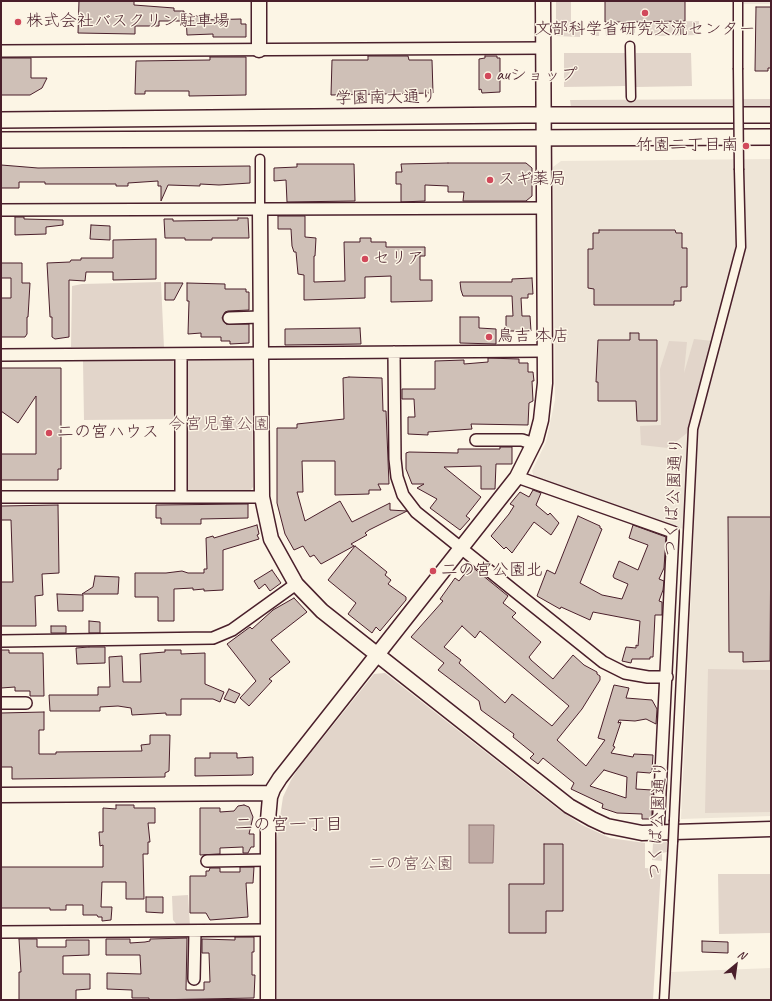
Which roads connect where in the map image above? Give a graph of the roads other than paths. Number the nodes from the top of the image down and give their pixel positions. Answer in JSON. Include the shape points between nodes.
{"nodes":[{"id":1,"x":259,"y":1,"type":"edge"},
{"id":2,"x":543,"y":1,"type":"edge"},
{"id":3,"x":738,"y":1,"type":"edge"},
{"id":4,"x":630,"y":46,"type":"dead end"},
{"id":5,"x":544,"y":48,"type":"junction"},
{"id":6,"x":259,"y":50,"type":"junction"},
{"id":7,"x":1,"y":51,"type":"edge"},
{"id":8,"x":631,"y":97,"type":"dead end"},
{"id":9,"x":544,"y":115,"type":"junction"},
{"id":10,"x":771,"y":115,"type":"edge"},
{"id":11,"x":1,"y":120,"type":"edge"},
{"id":12,"x":771,"y":137,"type":"edge"},
{"id":13,"x":544,"y":138,"type":"junction"},
{"id":14,"x":1,"y":140,"type":"edge"},
{"id":15,"x":260,"y":159,"type":"dead end"},
{"id":16,"x":544,"y":208,"type":"junction"},
{"id":17,"x":1,"y":210,"type":"edge"},
{"id":18,"x":260,"y":210,"type":"junction"},
{"id":19,"x":260,"y":317,"type":"junction"},
{"id":20,"x":229,"y":318,"type":"dead end"},
{"id":21,"x":544,"y":351,"type":"junction"},
{"id":22,"x":394,"y":352,"type":"junction"},
{"id":23,"x":261,"y":353,"type":"junction"},
{"id":24,"x":181,"y":354,"type":"junction"},
{"id":25,"x":1,"y":355,"type":"edge"},
{"id":26,"x":476,"y":440,"type":"dead end"},
{"id":27,"x":534,"y":444,"type":"junction"},
{"id":28,"x":517,"y":477,"type":"junction"},
{"id":29,"x":181,"y":497,"type":"junction"},
{"id":30,"x":262,"y":497,"type":"junction"},
{"id":31,"x":1,"y":498,"type":"edge"},
{"id":32,"x":460,"y":550,"type":"junction"},
{"id":33,"x":296,"y":584,"type":"junction"},
{"id":34,"x":1,"y":641,"type":"edge"},
{"id":35,"x":378,"y":654,"type":"junction"},
{"id":36,"x":667,"y":677,"type":"junction"},
{"id":37,"x":26,"y":703,"type":"dead end"},
{"id":38,"x":1,"y":704,"type":"edge"},
{"id":39,"x":271,"y":794,"type":"junction"},
{"id":40,"x":1,"y":795,"type":"edge"},
{"id":41,"x":771,"y":829,"type":"edge"},
{"id":42,"x":658,"y":833,"type":"junction"},
{"id":43,"x":268,"y":860,"type":"junction"},
{"id":44,"x":206,"y":861,"type":"dead end"},
{"id":45,"x":268,"y":930,"type":"junction"},
{"id":46,"x":195,"y":931,"type":"junction"},
{"id":47,"x":1,"y":932,"type":"edge"},
{"id":48,"x":194,"y":978,"type":"dead end"},
{"id":49,"x":268,"y":1000,"type":"edge"},
{"id":50,"x":664,"y":1000,"type":"edge"}],
"edges":[{"from":1,"to":6,"type":"street"},
{"from":2,"to":5,"type":"street"},
{"from":3,"to":50,"type":"street","name":"つくば公園通り","bridge":true,"via":[[741,247],[692,429],[674,842]]},
{"from":4,"to":8,"type":"street"},
{"from":5,"to":6,"type":"street"},
{"from":5,"to":9,"type":"street"},
{"from":6,"to":7,"type":"street"},
{"from":9,"to":10,"type":"main road","name":"学園南大通り"},
{"from":9,"to":11,"type":"main road","name":"学園南大通り"},
{"from":9,"to":13,"type":"street"},
{"from":12,"to":13,"type":"main road"},
{"from":13,"to":14,"type":"main road"},
{"from":13,"to":16,"type":"street"},
{"from":15,"to":18,"type":"street"},
{"from":16,"to":18,"type":"street"},
{"from":16,"to":21,"type":"street"},
{"from":17,"to":18,"type":"street"},
{"from":18,"to":19,"type":"street"},
{"from":19,"to":20,"type":"street"},
{"from":19,"to":23,"type":"street"},
{"from":21,"to":22,"type":"street"},
{"from":21,"to":27,"type":"street","via":[[544,402]]},
{"from":22,"to":23,"type":"street"},
{"from":22,"to":32,"type":"street","via":[[395,459],[403,495],[416,512]]},
{"from":23,"to":24,"type":"street"},
{"from":23,"to":30,"type":"street"},
{"from":24,"to":25,"type":"street"},
{"from":24,"to":29,"type":"street"},
{"from":26,"to":27,"type":"street","via":[[522,440]]},
{"from":27,"to":28,"type":"street"},
{"from":28,"to":32,"type":"street"},
{"from":28,"to":36,"type":"street","via":[[673,532]]},
{"from":29,"to":30,"type":"street"},
{"from":29,"to":31,"type":"street"},
{"from":30,"to":33,"type":"street","via":[[271,539]]},
{"from":32,"to":35,"type":"street"},
{"from":32,"to":36,"type":"street","via":[[603,662],[625,673]]},
{"from":33,"to":34,"type":"street","via":[[232,630],[213,638]]},
{"from":33,"to":35,"type":"street","via":[[322,611]]},
{"from":35,"to":39,"type":"street","via":[[280,778]]},
{"from":35,"to":42,"type":"street","via":[[574,809],[607,826],[628,832]]},
{"from":36,"to":42,"type":"street"},
{"from":37,"to":38,"type":"street"},
{"from":39,"to":40,"type":"street"},
{"from":39,"to":43,"type":"street","via":[[268,815]]},
{"from":41,"to":42,"type":"street"},
{"from":43,"to":44,"type":"street"},
{"from":43,"to":45,"type":"street"},
{"from":45,"to":46,"type":"street"},
{"from":45,"to":49,"type":"street"},
{"from":46,"to":47,"type":"street"},
{"from":46,"to":48,"type":"street"}]}
